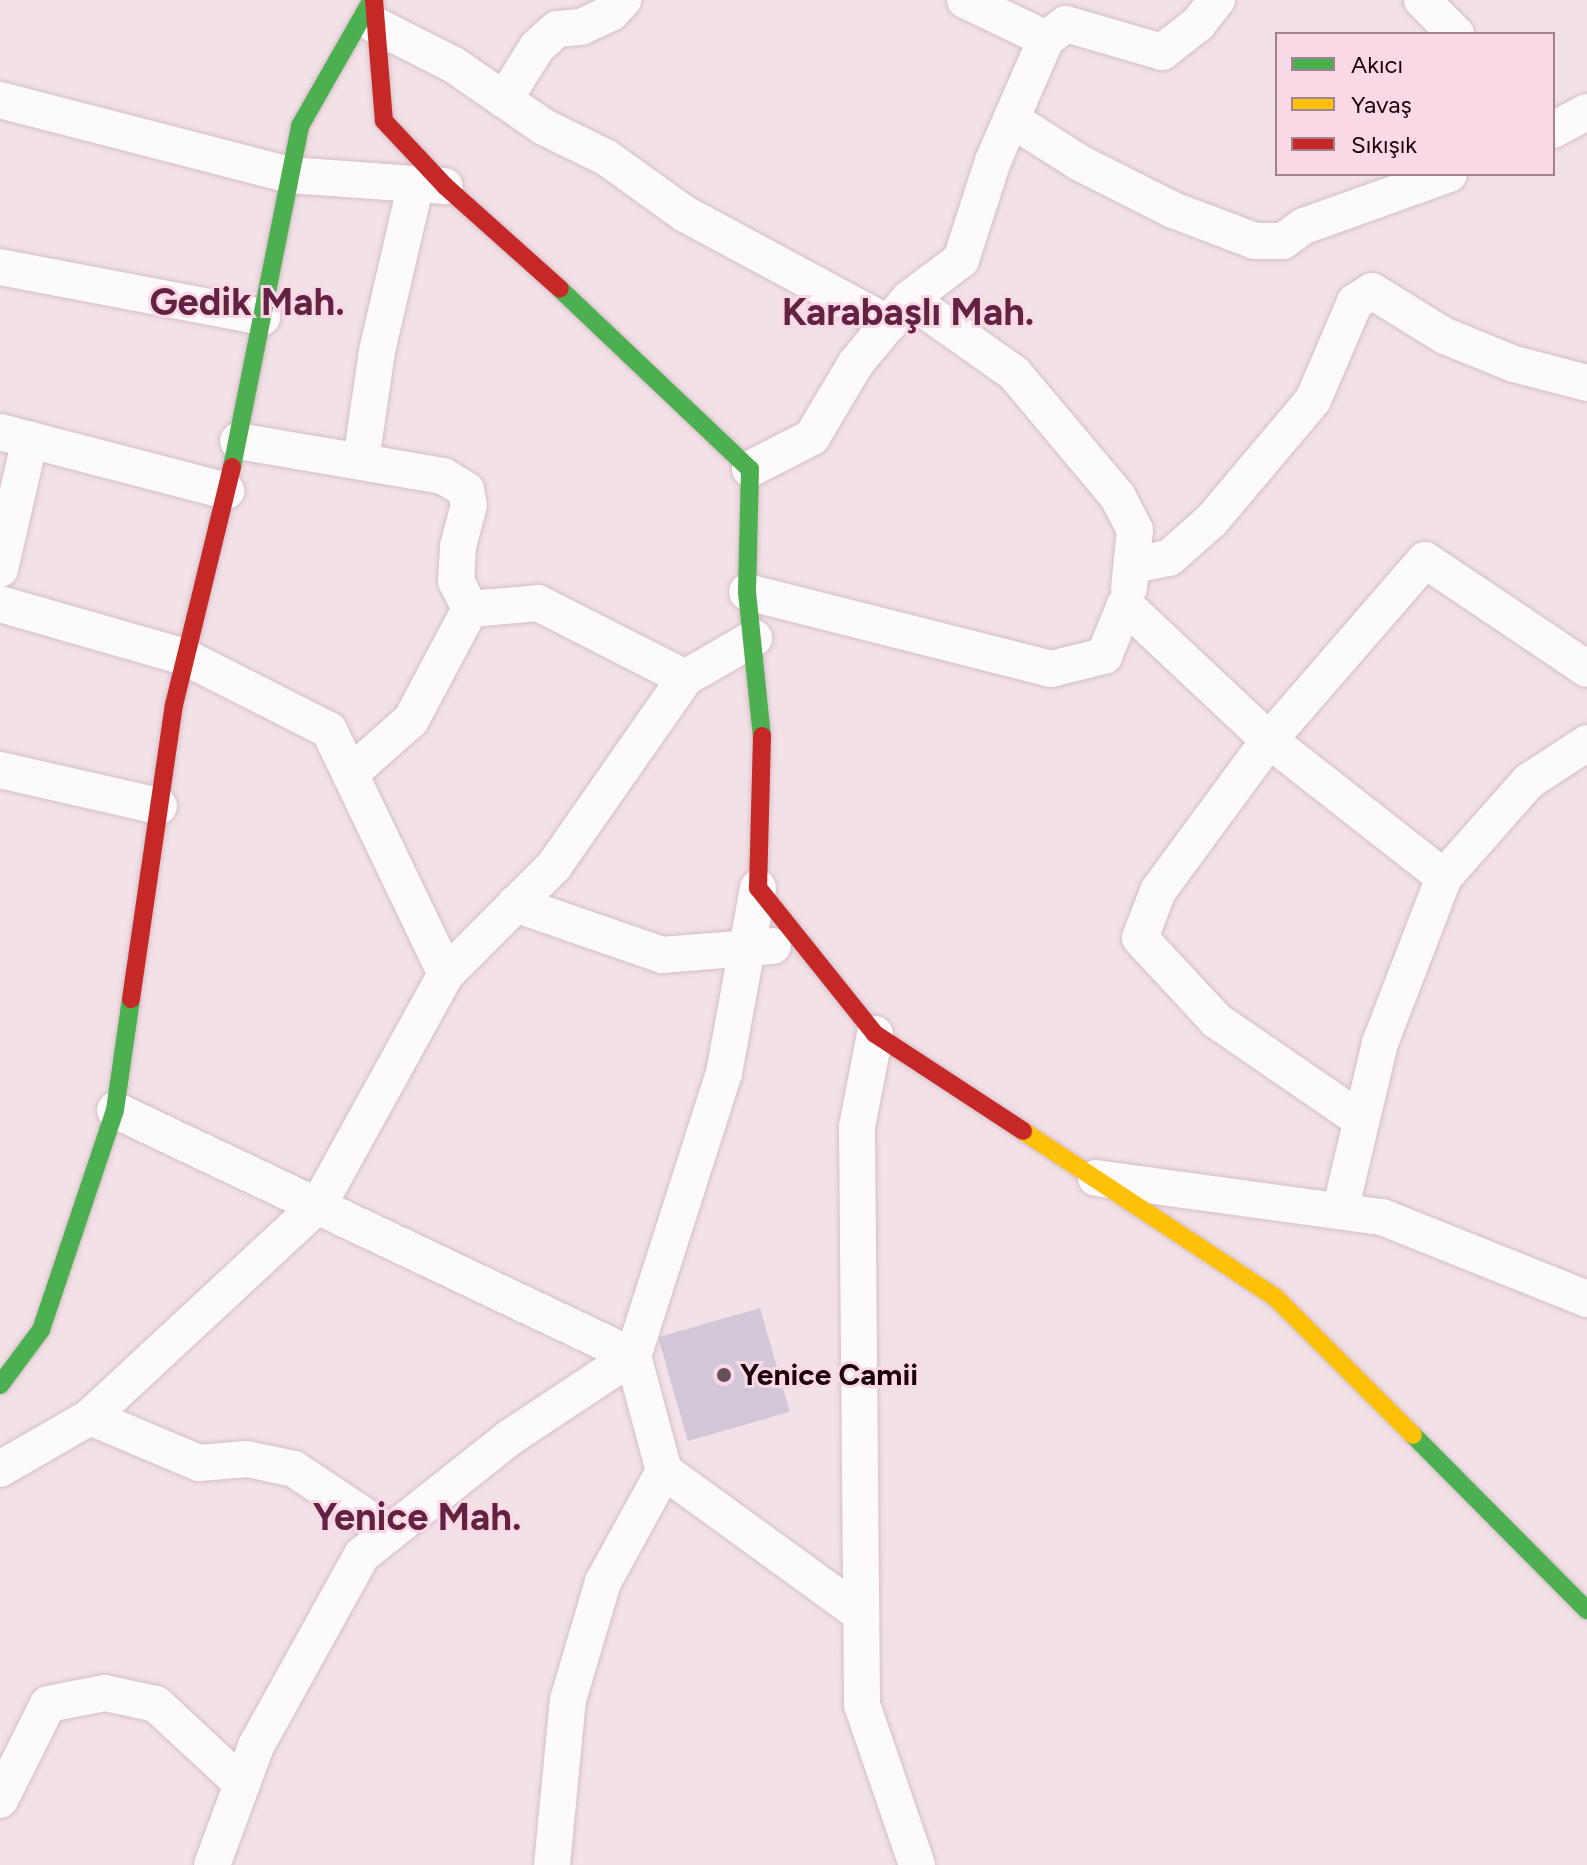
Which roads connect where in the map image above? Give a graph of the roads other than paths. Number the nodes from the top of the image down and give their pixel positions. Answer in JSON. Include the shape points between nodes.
{"nodes":[{"id":1,"x":623,"y":0,"type":"edge"},
{"id":2,"x":1217,"y":0,"type":"edge"},
{"id":3,"x":1422,"y":0,"type":"edge"},
{"id":4,"x":988,"y":5,"type":"edge"},
{"id":5,"x":374,"y":8,"type":"edge"},
{"id":6,"x":1454,"y":32,"type":"edge"},
{"id":7,"x":1046,"y":39,"type":"junction"},
{"id":8,"x":0,"y":100,"type":"edge"},
{"id":9,"x":504,"y":100,"type":"junction"},
{"id":10,"x":1587,"y":112,"type":"edge"},
{"id":11,"x":1011,"y":119,"type":"junction"},
{"id":12,"x":1555,"y":129,"type":"edge"},
{"id":13,"x":290,"y":175,"type":"junction"},
{"id":14,"x":1443,"y":176,"type":"edge"},
{"id":15,"x":430,"y":185,"type":"junction"},
{"id":16,"x":0,"y":267,"type":"edge"},
{"id":17,"x":899,"y":312,"type":"junction"},
{"id":18,"x":262,"y":317,"type":"junction"},
{"id":19,"x":1587,"y":383,"type":"edge"},
{"id":20,"x":15,"y":435,"type":"edge"},
{"id":21,"x":238,"y":441,"type":"junction"},
{"id":22,"x":361,"y":460,"type":"junction"},
{"id":23,"x":750,"y":469,"type":"junction"},
{"id":24,"x":226,"y":491,"type":"junction"},
{"id":25,"x":1135,"y":565,"type":"junction"},
{"id":26,"x":0,"y":569,"type":"edge"},
{"id":27,"x":747,"y":592,"type":"junction"},
{"id":28,"x":0,"y":604,"type":"edge"},
{"id":29,"x":1125,"y":605,"type":"junction"},
{"id":30,"x":470,"y":609,"type":"junction"},
{"id":31,"x":754,"y":638,"type":"junction"},
{"id":32,"x":185,"y":657,"type":"junction"},
{"id":33,"x":1587,"y":669,"type":"edge"},
{"id":34,"x":685,"y":678,"type":"junction"},
{"id":35,"x":1269,"y":740,"type":"junction"},
{"id":36,"x":1587,"y":743,"type":"edge"},
{"id":37,"x":0,"y":770,"type":"edge"},
{"id":38,"x":350,"y":774,"type":"junction"},
{"id":39,"x":159,"y":806,"type":"junction"},
{"id":40,"x":1444,"y":877,"type":"junction"},
{"id":41,"x":758,"y":888,"type":"junction"},
{"id":42,"x":515,"y":904,"type":"junction"},
{"id":43,"x":802,"y":943,"type":"junction"},
{"id":44,"x":749,"y":948,"type":"junction"},
{"id":45,"x":446,"y":974,"type":"junction"},
{"id":46,"x":875,"y":1034,"type":"junction"},
{"id":47,"x":115,"y":1110,"type":"junction"},
{"id":48,"x":1361,"y":1120,"type":"junction"},
{"id":49,"x":1095,"y":1178,"type":"junction"},
{"id":50,"x":319,"y":1204,"type":"junction"},
{"id":51,"x":1340,"y":1211,"type":"junction"},
{"id":52,"x":1581,"y":1294,"type":"edge"},
{"id":53,"x":633,"y":1356,"type":"junction"},
{"id":54,"x":0,"y":1385,"type":"edge"},
{"id":55,"x":90,"y":1417,"type":"junction"},
{"id":56,"x":0,"y":1469,"type":"edge"},
{"id":57,"x":664,"y":1471,"type":"junction"},
{"id":58,"x":390,"y":1533,"type":"junction"},
{"id":59,"x":1587,"y":1610,"type":"edge"},
{"id":60,"x":858,"y":1612,"type":"junction"},
{"id":61,"x":242,"y":1784,"type":"junction"},
{"id":62,"x":0,"y":1800,"type":"edge"},
{"id":63,"x":212,"y":1865,"type":"edge"},
{"id":64,"x":552,"y":1865,"type":"edge"},
{"id":65,"x":917,"y":1865,"type":"edge"}],
"edges":[{"from":1,"to":9,"type":"street","via":[[611,13],[581,27],[557,29],[537,47]]},
{"from":2,"to":7,"type":"street","via":[[1198,24],[1162,52],[1066,24]]},
{"from":3,"to":6,"type":"street"},
{"from":4,"to":7,"type":"street"},
{"from":5,"to":9,"type":"street"},
{"from":5,"to":13,"type":"street","via":[[300,126]]},
{"from":5,"to":15,"type":"street","via":[[384,121]]},
{"from":7,"to":11,"type":"street"},
{"from":8,"to":13,"type":"street"},
{"from":9,"to":17,"type":"street","via":[[607,158],[685,214]]},
{"from":10,"to":12,"type":"street"},
{"from":11,"to":14,"type":"street","via":[[1080,163],[1173,210],[1255,241],[1283,241],[1304,226]]},
{"from":11,"to":17,"type":"street","via":[[961,260]]},
{"from":13,"to":15,"type":"street"},
{"from":13,"to":18,"type":"street"},
{"from":15,"to":22,"type":"street","via":[[377,351]]},
{"from":15,"to":23,"type":"street","via":[[646,366]]},
{"from":16,"to":18,"type":"street"},
{"from":17,"to":23,"type":"street","via":[[856,363],[812,437]]},
{"from":17,"to":25,"type":"street","via":[[1014,373],[1118,497],[1135,530]]},
{"from":18,"to":21,"type":"street"},
{"from":19,"to":25,"type":"street","via":[[1514,364],[1445,336],[1372,291],[1355,302],[1313,400],[1212,520],[1169,558]]},
{"from":20,"to":24,"type":"street"},
{"from":20,"to":26,"type":"street"},
{"from":21,"to":22,"type":"street"},
{"from":21,"to":24,"type":"street"},
{"from":22,"to":30,"type":"street","via":[[443,476],[466,490],[469,505],[456,581]]},
{"from":23,"to":27,"type":"street"},
{"from":24,"to":32,"type":"street"},
{"from":25,"to":29,"type":"street"},
{"from":27,"to":29,"type":"street","via":[[1051,669],[1104,656]]},
{"from":27,"to":31,"type":"street"},
{"from":28,"to":32,"type":"street"},
{"from":29,"to":35,"type":"street"},
{"from":30,"to":34,"type":"street","via":[[538,603]]},
{"from":30,"to":38,"type":"street","via":[[411,720]]},
{"from":31,"to":34,"type":"street"},
{"from":31,"to":41,"type":"street","via":[[764,754]]},
{"from":32,"to":38,"type":"street","via":[[329,730]]},
{"from":32,"to":39,"type":"street"},
{"from":33,"to":35,"type":"street","via":[[1425,560]]},
{"from":34,"to":42,"type":"street","via":[[554,866]]},
{"from":35,"to":40,"type":"street"},
{"from":35,"to":48,"type":"street","via":[[1158,891],[1140,938],[1217,1021]]},
{"from":36,"to":40,"type":"street","via":[[1529,781]]},
{"from":37,"to":39,"type":"street"},
{"from":38,"to":45,"type":"street"},
{"from":39,"to":47,"type":"street"},
{"from":40,"to":48,"type":"street","via":[[1380,1043]]},
{"from":41,"to":43,"type":"street"},
{"from":41,"to":44,"type":"street"},
{"from":42,"to":44,"type":"street","via":[[662,955]]},
{"from":42,"to":45,"type":"street"},
{"from":43,"to":44,"type":"street"},
{"from":43,"to":46,"type":"street"},
{"from":44,"to":53,"type":"street","via":[[724,1073]]},
{"from":45,"to":50,"type":"street"},
{"from":46,"to":49,"type":"street"},
{"from":46,"to":60,"type":"street","via":[[857,1127]]},
{"from":47,"to":50,"type":"street"},
{"from":47,"to":54,"type":"street","via":[[41,1330]]},
{"from":48,"to":51,"type":"street"},
{"from":49,"to":51,"type":"street"},
{"from":49,"to":59,"type":"street","via":[[1275,1297]]},
{"from":50,"to":53,"type":"street"},
{"from":50,"to":55,"type":"street"},
{"from":51,"to":52,"type":"street","via":[[1382,1217]]},
{"from":53,"to":57,"type":"street"},
{"from":53,"to":58,"type":"street","via":[[509,1438]]},
{"from":55,"to":56,"type":"street"},
{"from":55,"to":58,"type":"street","via":[[199,1463],[247,1459],[294,1469]]},
{"from":57,"to":60,"type":"street"},
{"from":57,"to":64,"type":"street","via":[[603,1582],[568,1700]]},
{"from":58,"to":61,"type":"street","via":[[362,1555],[256,1746]]},
{"from":60,"to":65,"type":"street","via":[[862,1705]]},
{"from":61,"to":62,"type":"street","via":[[156,1704],[105,1693],[48,1704]]},
{"from":61,"to":63,"type":"street"}]}
